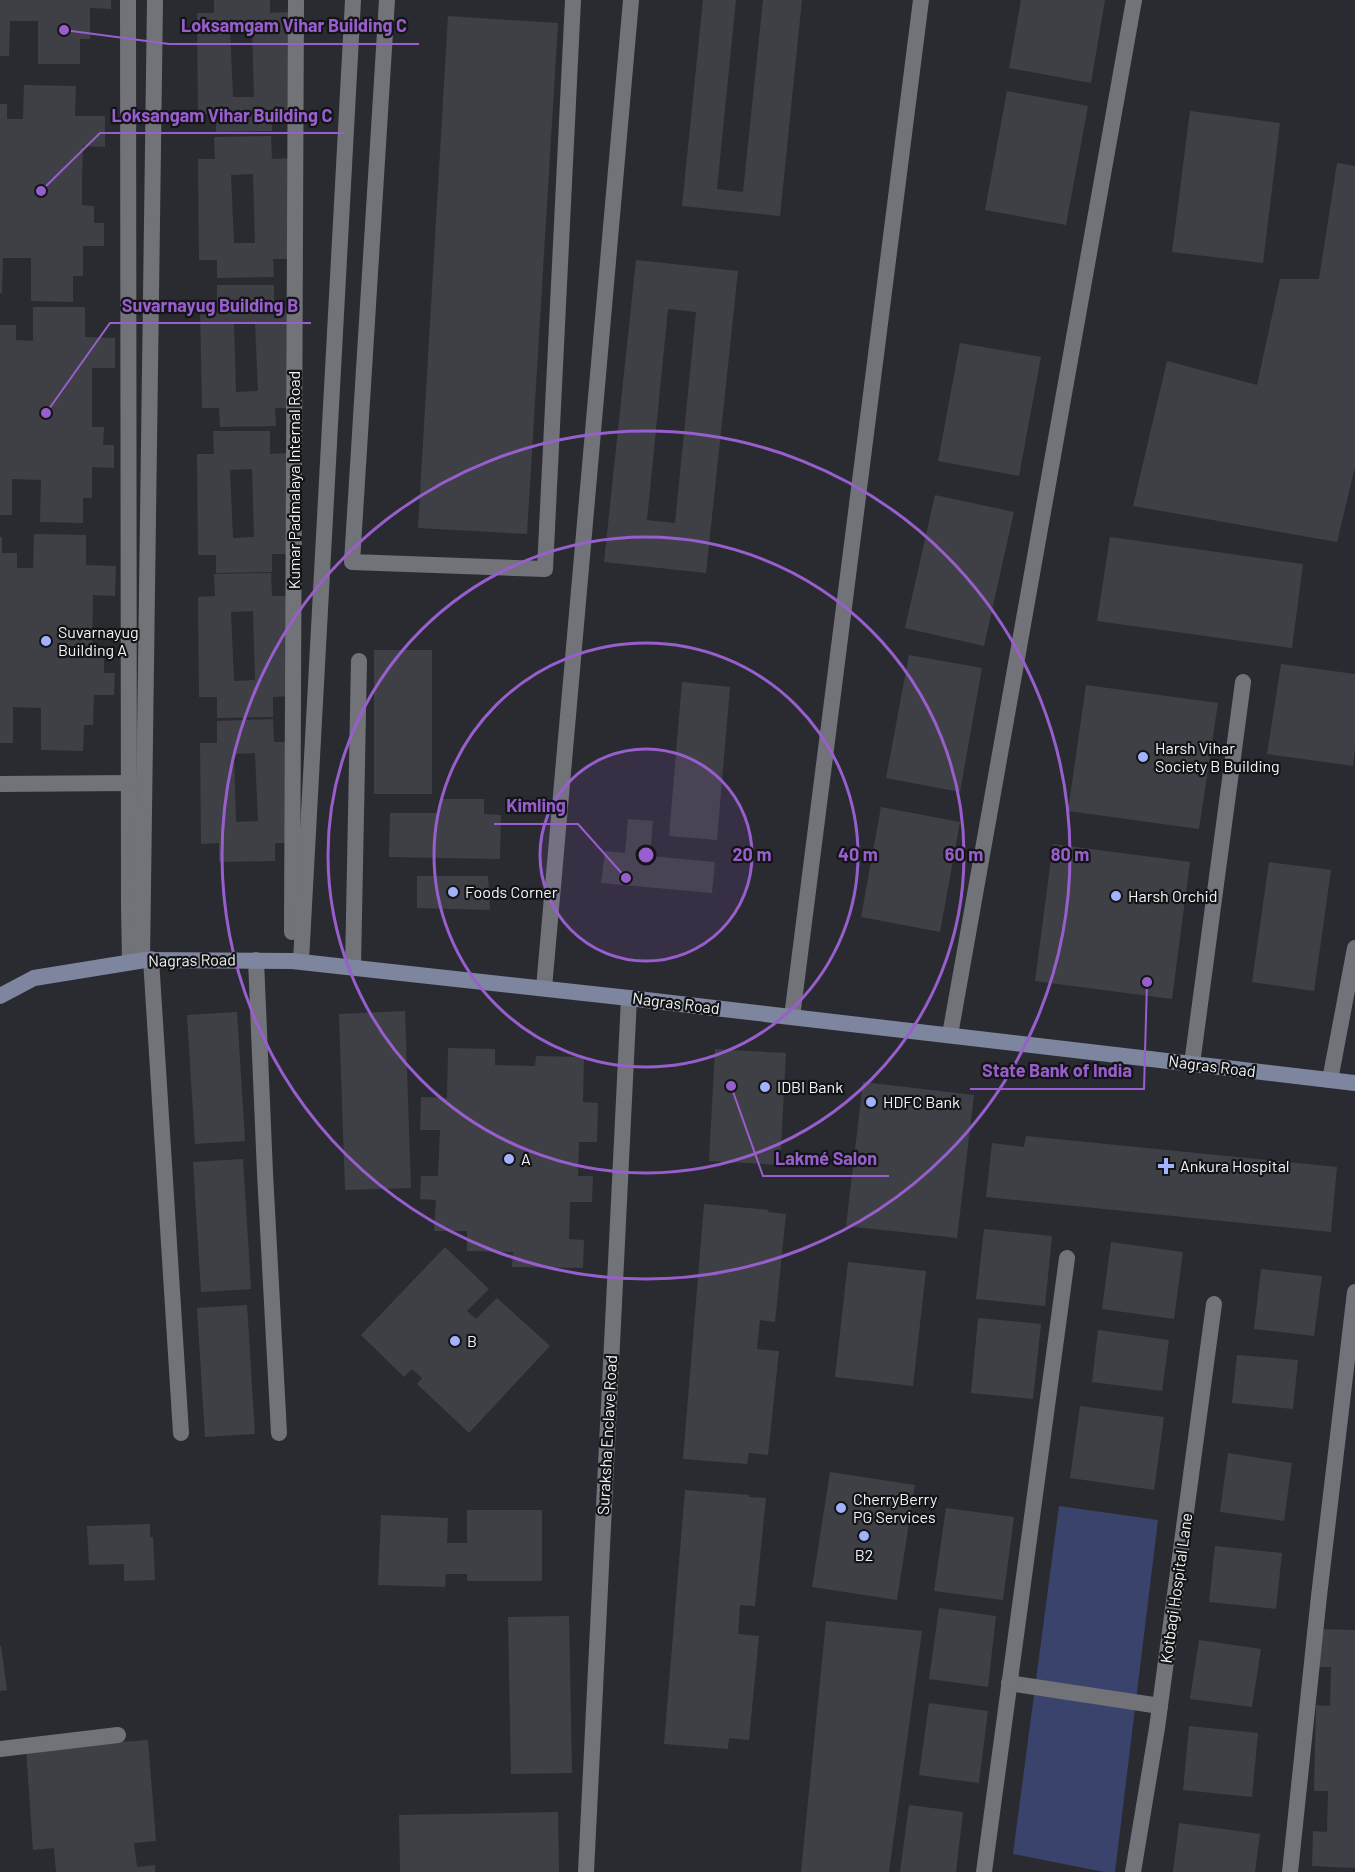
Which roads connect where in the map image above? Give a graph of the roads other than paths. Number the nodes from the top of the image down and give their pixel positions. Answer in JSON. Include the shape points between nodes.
{"nodes":[{"id":1,"x":128,"y":0,"type":"edge"},
{"id":2,"x":155,"y":0,"type":"edge"},
{"id":3,"x":296,"y":0,"type":"edge"},
{"id":4,"x":353,"y":0,"type":"edge"},
{"id":5,"x":387,"y":0,"type":"edge"},
{"id":6,"x":573,"y":0,"type":"edge"},
{"id":7,"x":631,"y":0,"type":"edge"},
{"id":8,"x":921,"y":0,"type":"edge"},
{"id":9,"x":1134,"y":0,"type":"edge"},
{"id":10,"x":359,"y":661,"type":"dead end"},
{"id":11,"x":1243,"y":682,"type":"dead end"},
{"id":12,"x":130,"y":783,"type":"junction"},
{"id":13,"x":0,"y":784,"type":"edge"},
{"id":14,"x":1355,"y":948,"type":"edge"},
{"id":15,"x":141,"y":960,"type":"junction"},
{"id":16,"x":256,"y":960,"type":"junction"},
{"id":17,"x":297,"y":961,"type":"junction"},
{"id":18,"x":353,"y":967,"type":"junction"},
{"id":19,"x":544,"y":988,"type":"junction"},
{"id":20,"x":0,"y":996,"type":"edge"},
{"id":21,"x":629,"y":998,"type":"junction"},
{"id":22,"x":792,"y":1017,"type":"junction"},
{"id":23,"x":950,"y":1035,"type":"junction"},
{"id":24,"x":1192,"y":1064,"type":"junction"},
{"id":25,"x":1330,"y":1080,"type":"junction"},
{"id":26,"x":1355,"y":1083,"type":"edge"},
{"id":27,"x":1067,"y":1258,"type":"dead end"},
{"id":28,"x":1355,"y":1292,"type":"edge"},
{"id":29,"x":1214,"y":1304,"type":"dead end"},
{"id":30,"x":181,"y":1433,"type":"dead end"},
{"id":31,"x":279,"y":1433,"type":"dead end"},
{"id":32,"x":1009,"y":1683,"type":"junction"},
{"id":33,"x":1160,"y":1706,"type":"junction"},
{"id":34,"x":118,"y":1735,"type":"dead end"},
{"id":35,"x":0,"y":1749,"type":"edge"},
{"id":36,"x":586,"y":1872,"type":"edge"},
{"id":37,"x":984,"y":1872,"type":"edge"},
{"id":38,"x":1133,"y":1872,"type":"edge"},
{"id":39,"x":1290,"y":1872,"type":"edge"}],
"edges":[{"from":1,"to":12,"type":"street"},
{"from":2,"to":15,"type":"street"},
{"from":3,"to":17,"type":"street","name":"Kumar Padmalaya Internal Road"},
{"from":4,"to":17,"type":"street"},
{"from":5,"to":6,"type":"street","via":[[352,562],[545,569]]},
{"from":7,"to":19,"type":"street"},
{"from":8,"to":22,"type":"street"},
{"from":9,"to":23,"type":"street"},
{"from":10,"to":18,"type":"street"},
{"from":11,"to":24,"type":"street"},
{"from":12,"to":13,"type":"street"},
{"from":12,"to":15,"type":"street","via":[[129,906]]},
{"from":14,"to":25,"type":"street"},
{"from":15,"to":16,"type":"main road","name":"Nagras Road"},
{"from":15,"to":20,"type":"main road","name":"Nagras Road","via":[[34,978]]},
{"from":15,"to":30,"type":"street"},
{"from":16,"to":17,"type":"main road","name":"Nagras Road"},
{"from":16,"to":31,"type":"street"},
{"from":17,"to":18,"type":"main road","name":"Nagras Road"},
{"from":18,"to":19,"type":"main road","name":"Nagras Road"},
{"from":19,"to":21,"type":"main road","name":"Nagras Road"},
{"from":21,"to":22,"type":"main road","name":"Nagras Road"},
{"from":21,"to":36,"type":"street","name":"Suraksha Enclave Road"},
{"from":22,"to":23,"type":"main road","name":"Nagras Road"},
{"from":23,"to":24,"type":"main road","name":"Nagras Road"},
{"from":24,"to":25,"type":"main road","name":"Nagras Road"},
{"from":25,"to":26,"type":"main road","name":"Nagras Road"},
{"from":27,"to":32,"type":"street"},
{"from":28,"to":39,"type":"street"},
{"from":29,"to":33,"type":"street","name":"Kotbagi Hospital Lane"},
{"from":32,"to":33,"type":"street"},
{"from":32,"to":37,"type":"street"},
{"from":33,"to":38,"type":"street","name":"Kotbagi Hospital Lane"},
{"from":34,"to":35,"type":"street"}]}
